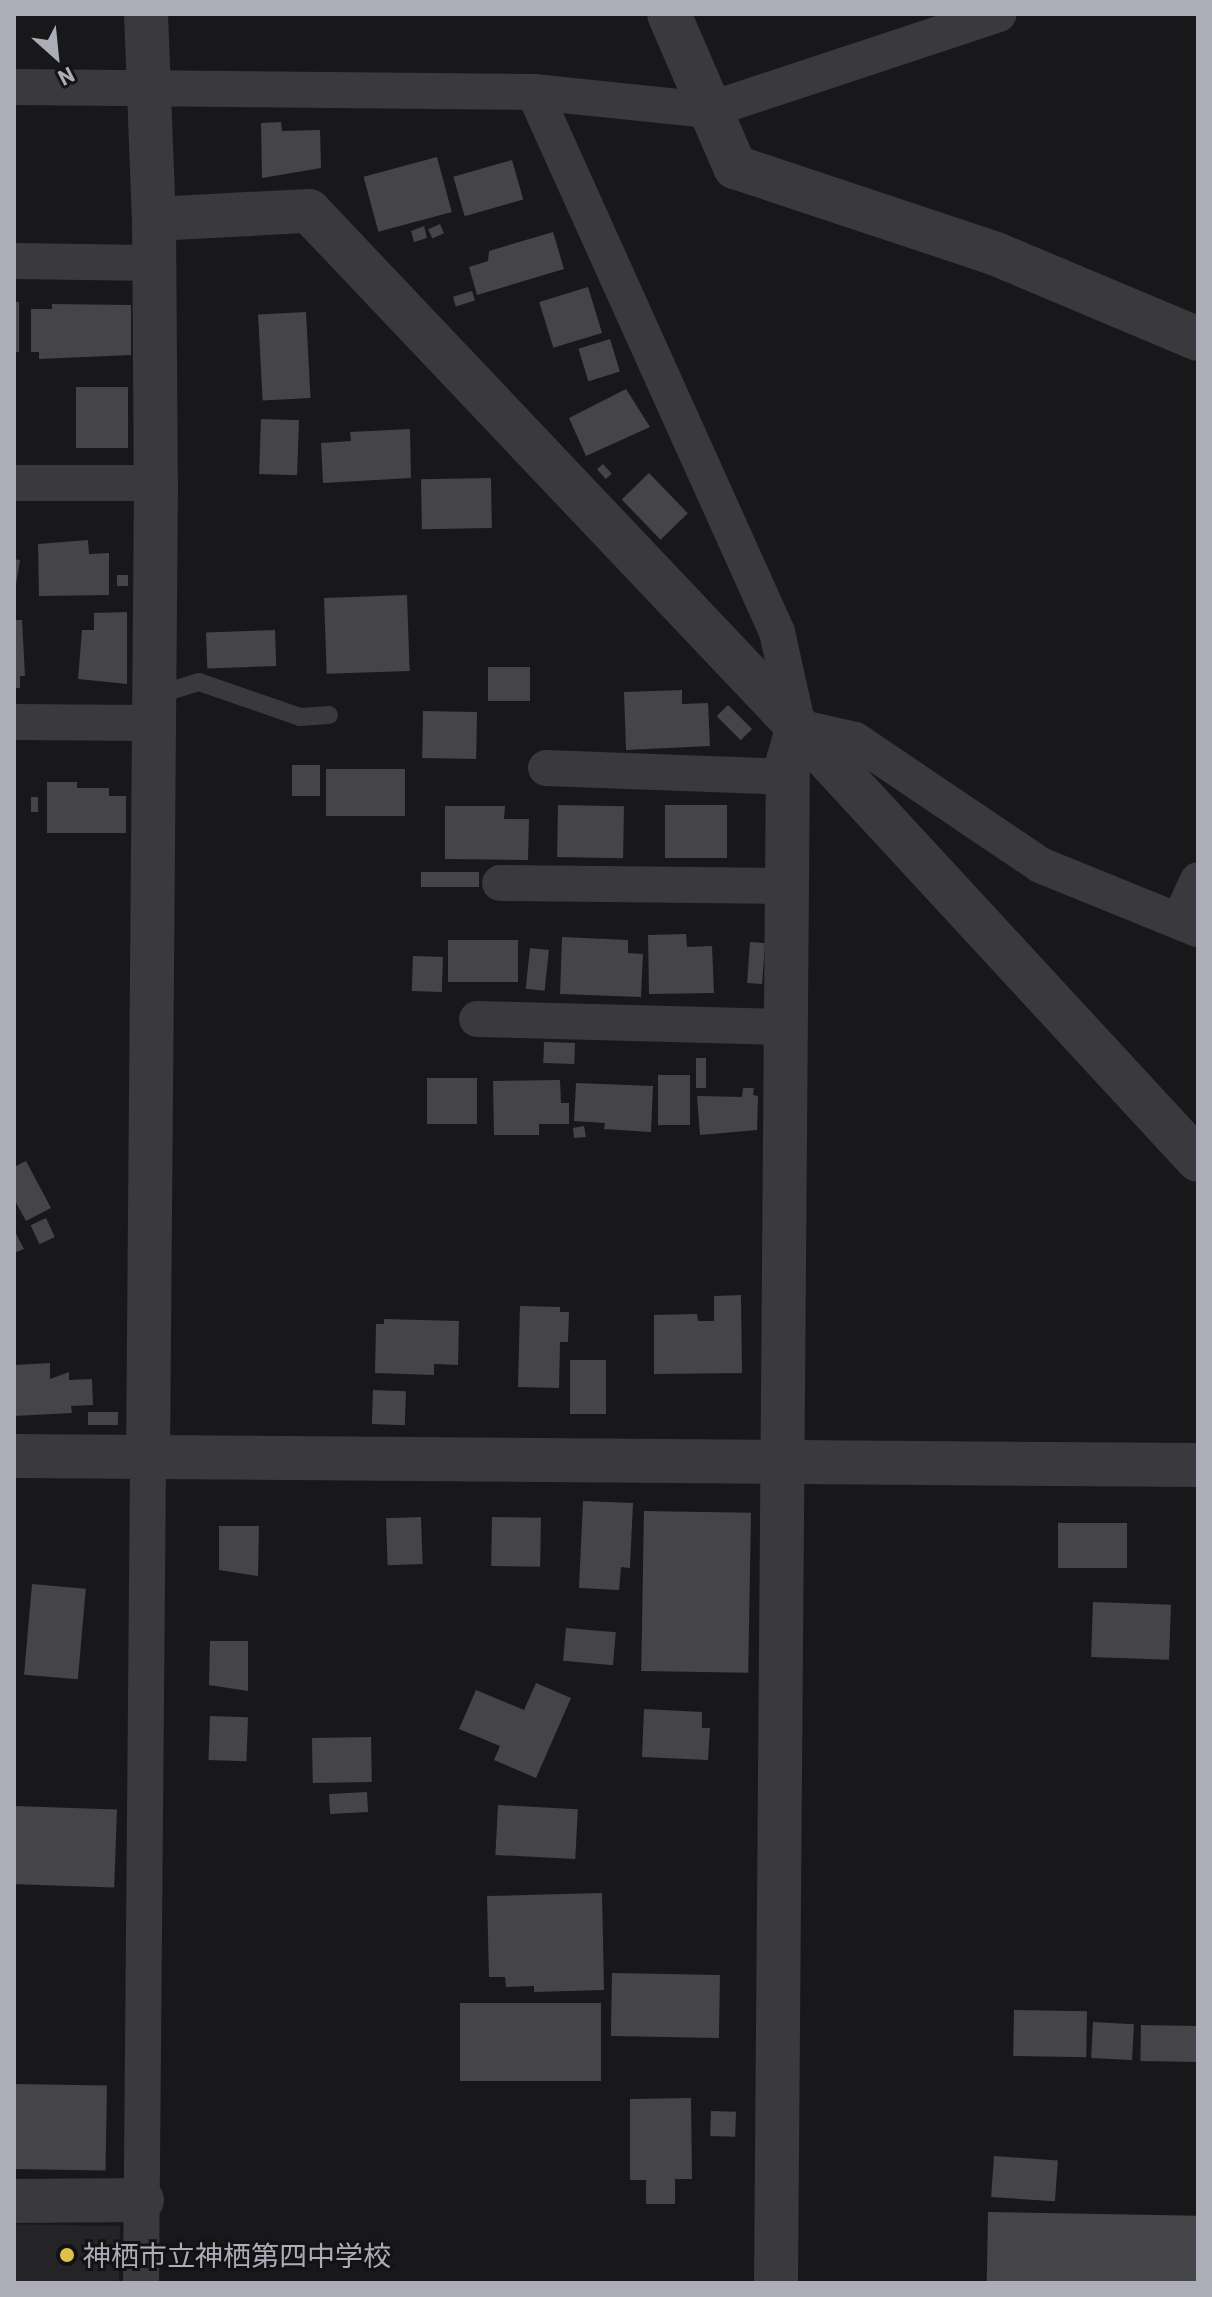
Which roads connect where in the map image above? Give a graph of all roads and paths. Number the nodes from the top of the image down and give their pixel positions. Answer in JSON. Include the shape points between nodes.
{"nodes":[{"id":1,"x":146,"y":14,"type":"edge"},
{"id":2,"x":669,"y":14,"type":"edge"},
{"id":3,"x":999,"y":14,"type":"edge"},
{"id":4,"x":14,"y":87,"type":"edge"},
{"id":5,"x":146,"y":87,"type":"junction"},
{"id":6,"x":534,"y":92,"type":"junction"},
{"id":7,"x":709,"y":110,"type":"junction"},
{"id":8,"x":154,"y":219,"type":"junction"},
{"id":9,"x":14,"y":261,"type":"edge"},
{"id":10,"x":152,"y":263,"type":"junction"},
{"id":11,"x":1198,"y":339,"type":"edge"},
{"id":12,"x":14,"y":483,"type":"edge"},
{"id":13,"x":156,"y":483,"type":"junction"},
{"id":14,"x":154,"y":710,"type":"junction"},
{"id":15,"x":329,"y":715,"type":"dead end"},
{"id":16,"x":14,"y":722,"type":"edge"},
{"id":17,"x":798,"y":727,"type":"junction"},
{"id":18,"x":546,"y":768,"type":"dead end"},
{"id":19,"x":788,"y":777,"type":"junction"},
{"id":20,"x":1198,"y":880,"type":"edge"},
{"id":21,"x":500,"y":883,"type":"dead end"},
{"id":22,"x":787,"y":886,"type":"junction"},
{"id":23,"x":1189,"y":925,"type":"edge"},
{"id":24,"x":477,"y":1019,"type":"dead end"},
{"id":25,"x":786,"y":1027,"type":"junction"},
{"id":26,"x":1198,"y":1160,"type":"edge"},
{"id":27,"x":14,"y":1456,"type":"edge"},
{"id":28,"x":148,"y":1457,"type":"junction"},
{"id":29,"x":783,"y":1461,"type":"junction"},
{"id":30,"x":1198,"y":1465,"type":"edge"},
{"id":31,"x":142,"y":2200,"type":"junction"},
{"id":32,"x":14,"y":2201,"type":"edge"},
{"id":33,"x":141,"y":2283,"type":"edge"},
{"id":34,"x":776,"y":2283,"type":"edge"}],
"edges":[{"from":1,"to":5,"type":"street"},
{"from":2,"to":7,"type":"street"},
{"from":3,"to":7,"type":"street"},
{"from":4,"to":5,"type":"street"},
{"from":5,"to":6,"type":"street"},
{"from":5,"to":8,"type":"street"},
{"from":6,"to":7,"type":"street"},
{"from":6,"to":17,"type":"street","via":[[777,632]]},
{"from":7,"to":11,"type":"street","via":[[735,167],[996,254]]},
{"from":8,"to":10,"type":"street"},
{"from":8,"to":17,"type":"street","via":[[309,211]]},
{"from":9,"to":10,"type":"street"},
{"from":10,"to":13,"type":"street"},
{"from":12,"to":13,"type":"street"},
{"from":13,"to":14,"type":"street"},
{"from":14,"to":15,"type":"lane","via":[[199,682],[300,717]]},
{"from":14,"to":16,"type":"street"},
{"from":14,"to":28,"type":"street"},
{"from":17,"to":19,"type":"street"},
{"from":17,"to":23,"type":"street","via":[[855,740],[1040,865]]},
{"from":17,"to":26,"type":"street"},
{"from":18,"to":19,"type":"street"},
{"from":19,"to":22,"type":"street"},
{"from":20,"to":23,"type":"street"},
{"from":21,"to":22,"type":"street"},
{"from":22,"to":25,"type":"street"},
{"from":24,"to":25,"type":"street"},
{"from":25,"to":29,"type":"street"},
{"from":27,"to":28,"type":"street"},
{"from":28,"to":29,"type":"street"},
{"from":28,"to":31,"type":"street"},
{"from":29,"to":30,"type":"street"},
{"from":29,"to":34,"type":"street"},
{"from":31,"to":32,"type":"street"},
{"from":31,"to":33,"type":"street"}]}
